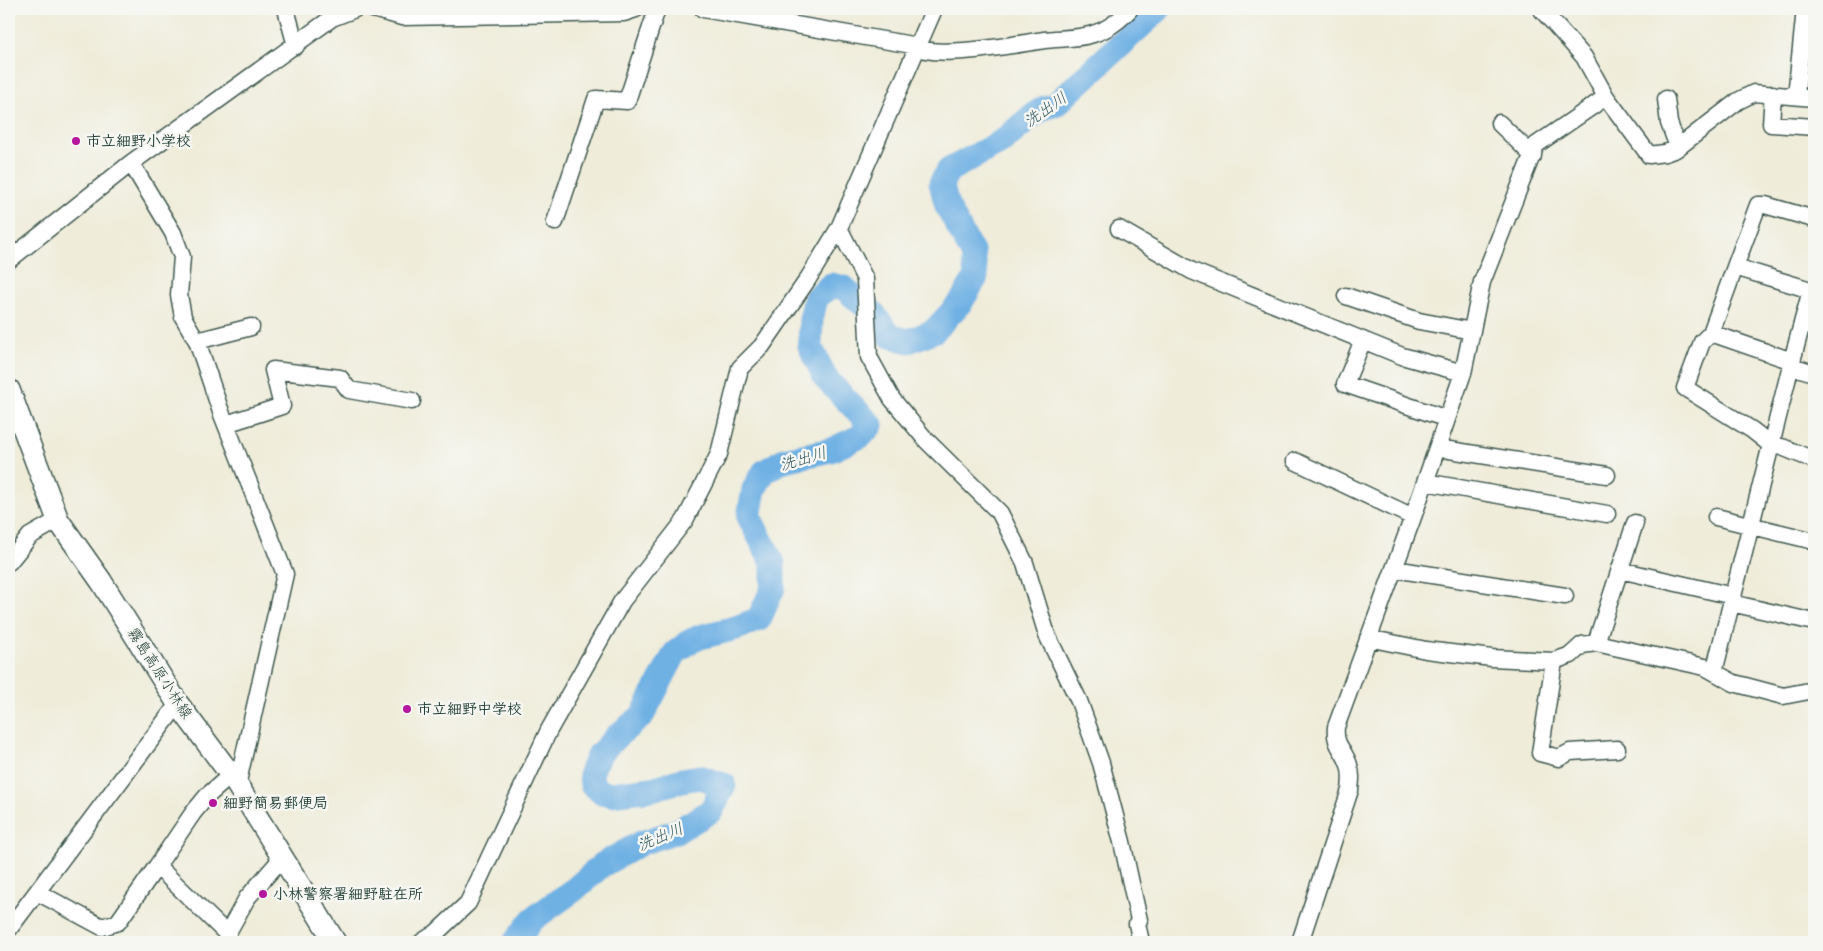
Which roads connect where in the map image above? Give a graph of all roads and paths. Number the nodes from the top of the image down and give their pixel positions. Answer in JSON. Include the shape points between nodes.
{"nodes":[{"id":1,"x":286,"y":9,"type":"edge"},
{"id":2,"x":355,"y":9,"type":"edge"},
{"id":3,"x":373,"y":9,"type":"edge"},
{"id":4,"x":636,"y":9,"type":"edge"},
{"id":5,"x":657,"y":9,"type":"edge"},
{"id":6,"x":703,"y":9,"type":"edge"},
{"id":7,"x":934,"y":9,"type":"edge"},
{"id":8,"x":1130,"y":9,"type":"edge"},
{"id":9,"x":1541,"y":9,"type":"edge"},
{"id":10,"x":1804,"y":9,"type":"edge"},
{"id":11,"x":448,"y":13,"type":"edge"},
{"id":12,"x":296,"y":46,"type":"junction"},
{"id":13,"x":917,"y":49,"type":"junction"},
{"id":14,"x":1773,"y":94,"type":"junction"},
{"id":15,"x":1796,"y":96,"type":"junction"},
{"id":16,"x":1606,"y":97,"type":"junction"},
{"id":17,"x":1814,"y":98,"type":"edge"},
{"id":18,"x":1666,"y":100,"type":"dead end"},
{"id":19,"x":1499,"y":123,"type":"dead end"},
{"id":20,"x":1814,"y":127,"type":"edge"},
{"id":21,"x":1678,"y":146,"type":"junction"},
{"id":22,"x":1533,"y":156,"type":"junction"},
{"id":23,"x":131,"y":163,"type":"junction"},
{"id":24,"x":1814,"y":219,"type":"edge"},
{"id":25,"x":555,"y":222,"type":"dead end"},
{"id":26,"x":838,"y":228,"type":"junction"},
{"id":27,"x":1119,"y":229,"type":"dead end"},
{"id":28,"x":9,"y":260,"type":"edge"},
{"id":29,"x":1735,"y":267,"type":"junction"},
{"id":30,"x":1813,"y":290,"type":"edge"},
{"id":31,"x":1346,"y":296,"type":"dead end"},
{"id":32,"x":251,"y":327,"type":"dead end"},
{"id":33,"x":1472,"y":331,"type":"junction"},
{"id":34,"x":1711,"y":333,"type":"junction"},
{"id":35,"x":1364,"y":340,"type":"junction"},
{"id":36,"x":197,"y":341,"type":"junction"},
{"id":37,"x":1792,"y":364,"type":"junction"},
{"id":38,"x":1463,"y":373,"type":"junction"},
{"id":39,"x":1814,"y":373,"type":"edge"},
{"id":40,"x":9,"y":390,"type":"edge"},
{"id":41,"x":412,"y":402,"type":"dead end"},
{"id":42,"x":1447,"y":419,"type":"junction"},
{"id":43,"x":226,"y":424,"type":"junction"},
{"id":44,"x":1771,"y":445,"type":"junction"},
{"id":45,"x":1437,"y":448,"type":"junction"},
{"id":46,"x":1814,"y":460,"type":"edge"},
{"id":47,"x":1295,"y":461,"type":"dead end"},
{"id":48,"x":1607,"y":475,"type":"dead end"},
{"id":49,"x":1425,"y":482,"type":"junction"},
{"id":50,"x":1607,"y":514,"type":"dead end"},
{"id":51,"x":1413,"y":517,"type":"junction"},
{"id":52,"x":1716,"y":517,"type":"dead end"},
{"id":53,"x":58,"y":520,"type":"junction"},
{"id":54,"x":1635,"y":523,"type":"dead end"},
{"id":55,"x":1750,"y":526,"type":"junction"},
{"id":56,"x":1814,"y":541,"type":"edge"},
{"id":57,"x":9,"y":562,"type":"edge"},
{"id":58,"x":1394,"y":568,"type":"junction"},
{"id":59,"x":1620,"y":570,"type":"junction"},
{"id":60,"x":1565,"y":596,"type":"dead end"},
{"id":61,"x":1732,"y":600,"type":"junction"},
{"id":62,"x":1814,"y":622,"type":"edge"},
{"id":63,"x":1368,"y":638,"type":"junction"},
{"id":64,"x":1596,"y":643,"type":"junction"},
{"id":65,"x":1554,"y":661,"type":"junction"},
{"id":66,"x":1714,"y":672,"type":"junction"},
{"id":67,"x":1814,"y":690,"type":"edge"},
{"id":68,"x":178,"y":704,"type":"junction"},
{"id":69,"x":1617,"y":748,"type":"dead end"},
{"id":70,"x":234,"y":781,"type":"junction"},
{"id":71,"x":282,"y":858,"type":"junction"},
{"id":72,"x":157,"y":866,"type":"junction"},
{"id":73,"x":36,"y":892,"type":"junction"},
{"id":74,"x":9,"y":929,"type":"edge"},
{"id":75,"x":226,"y":938,"type":"edge"},
{"id":76,"x":336,"y":942,"type":"edge"},
{"id":77,"x":422,"y":942,"type":"edge"},
{"id":78,"x":1141,"y":942,"type":"edge"},
{"id":79,"x":1300,"y":942,"type":"edge"}],
"edges":[{"from":1,"to":12,"type":"street"},
{"from":2,"to":12,"type":"street","via":[[332,18]]},
{"from":3,"to":11,"type":"street","via":[[402,17]]},
{"from":4,"to":11,"type":"street","via":[[624,13]]},
{"from":5,"to":25,"type":"street","via":[[628,101],[596,99]]},
{"from":6,"to":13,"type":"street","via":[[912,45]]},
{"from":7,"to":13,"type":"street"},
{"from":8,"to":13,"type":"street","via":[[1120,19],[1093,34],[956,51]]},
{"from":9,"to":16,"type":"street","via":[[1584,57]]},
{"from":10,"to":15,"type":"street"},
{"from":12,"to":23,"type":"street"},
{"from":13,"to":26,"type":"street"},
{"from":14,"to":15,"type":"street"},
{"from":14,"to":20,"type":"street","via":[[1771,124]]},
{"from":14,"to":21,"type":"street","via":[[1754,93],[1738,101]]},
{"from":15,"to":17,"type":"street"},
{"from":16,"to":21,"type":"street","via":[[1649,155],[1665,153]]},
{"from":16,"to":22,"type":"street","via":[[1536,145]]},
{"from":18,"to":21,"type":"street","via":[[1669,123]]},
{"from":19,"to":22,"type":"street"},
{"from":22,"to":33,"type":"street","via":[[1482,282]]},
{"from":23,"to":28,"type":"street"},
{"from":23,"to":36,"type":"street","via":[[173,233],[182,256],[179,294],[183,317]]},
{"from":24,"to":29,"type":"street","via":[[1758,205]]},
{"from":26,"to":77,"type":"street","via":[[762,346],[740,368],[715,462],[685,520],[622,601],[549,730],[468,903]]},
{"from":26,"to":78,"type":"street","via":[[865,279],[869,357],[892,399],[926,440],[1000,513],[1025,563],[1047,635],[1079,701],[1101,763],[1122,842]]},
{"from":27,"to":35,"type":"street","via":[[1192,271]]},
{"from":29,"to":30,"type":"street"},
{"from":29,"to":34,"type":"street"},
{"from":30,"to":37,"type":"street"},
{"from":31,"to":33,"type":"street","via":[[1419,321]]},
{"from":32,"to":36,"type":"street"},
{"from":33,"to":38,"type":"street"},
{"from":34,"to":37,"type":"street"},
{"from":34,"to":44,"type":"street","via":[[1702,342],[1686,388]]},
{"from":35,"to":38,"type":"street","via":[[1402,356]]},
{"from":35,"to":42,"type":"street","via":[[1345,384]]},
{"from":36,"to":43,"type":"street"},
{"from":37,"to":39,"type":"street"},
{"from":37,"to":44,"type":"street"},
{"from":38,"to":42,"type":"street"},
{"from":40,"to":53,"type":"main road","name":"霧島高原小林線"},
{"from":41,"to":43,"type":"street","via":[[349,390],[340,378],[274,370],[282,406]]},
{"from":42,"to":45,"type":"street"},
{"from":43,"to":70,"type":"street","via":[[285,574]]},
{"from":44,"to":46,"type":"street"},
{"from":44,"to":55,"type":"street"},
{"from":45,"to":48,"type":"street"},
{"from":45,"to":49,"type":"street"},
{"from":47,"to":51,"type":"street"},
{"from":49,"to":50,"type":"street"},
{"from":49,"to":51,"type":"street"},
{"from":51,"to":58,"type":"street"},
{"from":52,"to":55,"type":"street"},
{"from":53,"to":57,"type":"street","via":[[30,536]]},
{"from":53,"to":68,"type":"main road","name":"霧島高原小林線","via":[[101,581]]},
{"from":54,"to":59,"type":"street"},
{"from":55,"to":56,"type":"street"},
{"from":55,"to":61,"type":"street"},
{"from":58,"to":60,"type":"street"},
{"from":58,"to":63,"type":"street"},
{"from":59,"to":61,"type":"street"},
{"from":59,"to":64,"type":"street"},
{"from":61,"to":62,"type":"street"},
{"from":61,"to":66,"type":"street"},
{"from":63,"to":65,"type":"street","via":[[1426,650]]},
{"from":63,"to":79,"type":"street","via":[[1336,727],[1335,738],[1349,763],[1352,776],[1350,790]]},
{"from":64,"to":65,"type":"street","via":[[1582,645],[1571,655]]},
{"from":64,"to":66,"type":"street","via":[[1705,667]]},
{"from":65,"to":69,"type":"street","via":[[1540,753],[1558,758],[1570,752]]},
{"from":66,"to":67,"type":"street","via":[[1734,683],[1783,696]]},
{"from":68,"to":70,"type":"main road","name":"霧島高原小林線"},
{"from":68,"to":73,"type":"street"},
{"from":70,"to":71,"type":"main road","name":"霧島高原小林線"},
{"from":70,"to":72,"type":"street","via":[[207,796],[197,807]]},
{"from":71,"to":75,"type":"street","via":[[247,898]]},
{"from":71,"to":76,"type":"main road","name":"霧島高原小林線"},
{"from":72,"to":73,"type":"street","via":[[118,922],[102,927]]},
{"from":72,"to":75,"type":"street"},
{"from":73,"to":74,"type":"street"}]}
